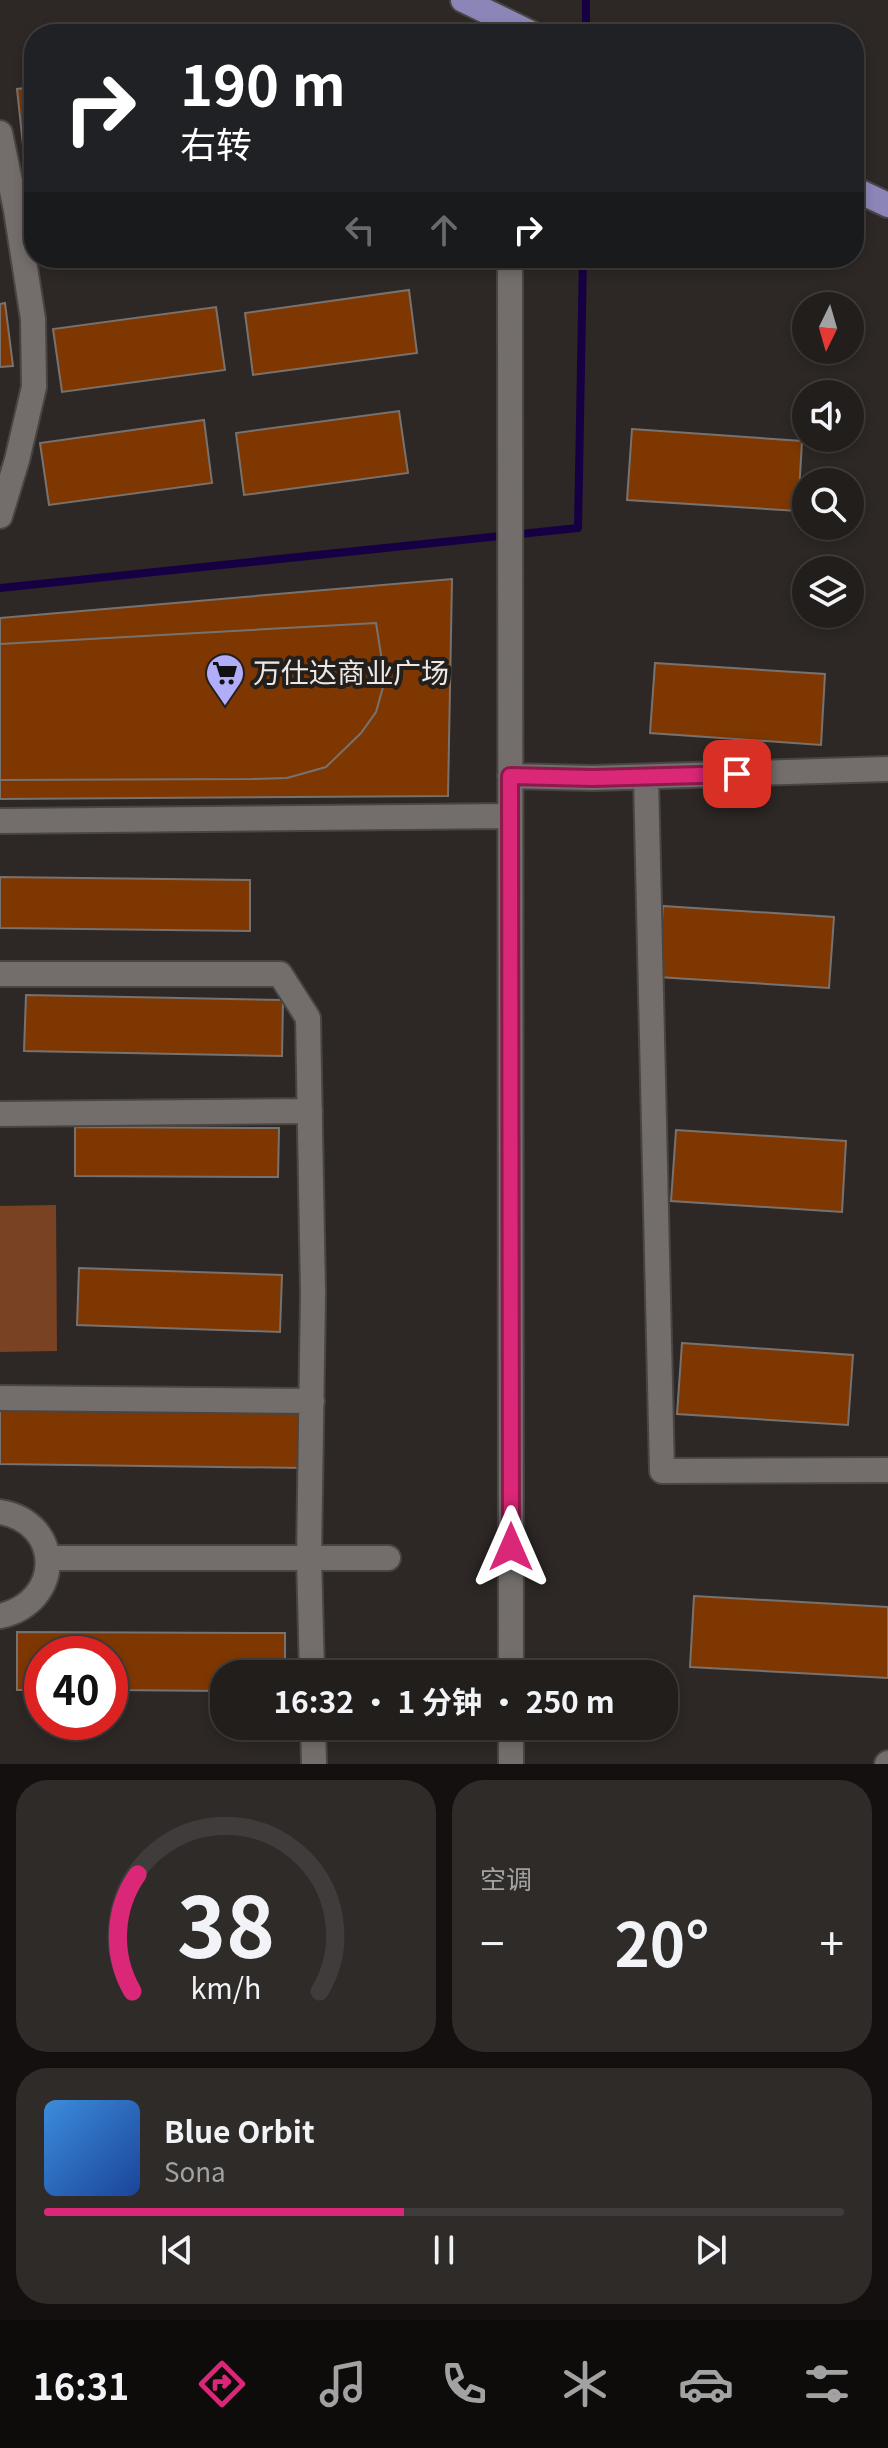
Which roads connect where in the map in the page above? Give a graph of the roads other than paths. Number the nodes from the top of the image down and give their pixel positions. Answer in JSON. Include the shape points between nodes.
{"nodes":[{"id":1,"x":463,"y":0,"type":"edge"},
{"id":2,"x":503,"y":24,"type":"edge"},
{"id":3,"x":0,"y":133,"type":"edge"},
{"id":4,"x":864,"y":194,"type":"edge"},
{"id":5,"x":888,"y":205,"type":"edge"},
{"id":6,"x":24,"y":261,"type":"edge"},
{"id":7,"x":25,"y":268,"type":"edge"},
{"id":8,"x":510,"y":268,"type":"edge"},
{"id":9,"x":0,"y":516,"type":"edge"},
{"id":10,"x":888,"y":769,"type":"edge"},
{"id":11,"x":510,"y":776,"type":"junction"},
{"id":12,"x":646,"y":777,"type":"junction"},
{"id":13,"x":510,"y":816,"type":"junction"},
{"id":14,"x":0,"y":821,"type":"edge"},
{"id":15,"x":0,"y":974,"type":"edge"},
{"id":16,"x":310,"y":1111,"type":"junction"},
{"id":17,"x":0,"y":1114,"type":"edge"},
{"id":18,"x":0,"y":1398,"type":"edge"},
{"id":19,"x":312,"y":1401,"type":"junction"},
{"id":20,"x":888,"y":1470,"type":"edge"},
{"id":21,"x":0,"y":1512,"type":"edge"},
{"id":22,"x":48,"y":1558,"type":"junction"},
{"id":23,"x":309,"y":1558,"type":"junction"},
{"id":24,"x":388,"y":1558,"type":"dead end"},
{"id":25,"x":0,"y":1616,"type":"edge"},
{"id":26,"x":312,"y":1660,"type":"edge"},
{"id":27,"x":511,"y":1660,"type":"edge"},
{"id":28,"x":313,"y":1740,"type":"edge"},
{"id":29,"x":511,"y":1740,"type":"edge"},
{"id":30,"x":314,"y":1764,"type":"edge"},
{"id":31,"x":511,"y":1764,"type":"edge"}],
"edges":[{"from":1,"to":2,"type":"main road"},
{"from":3,"to":6,"type":"street"},
{"from":4,"to":5,"type":"main road"},
{"from":7,"to":9,"type":"street","via":[[33,319],[34,387]]},
{"from":8,"to":11,"type":"street"},
{"from":10,"to":12,"type":"street"},
{"from":11,"to":12,"type":"street"},
{"from":11,"to":13,"type":"street"},
{"from":12,"to":20,"type":"street","via":[[662,1471]]},
{"from":13,"to":14,"type":"street"},
{"from":13,"to":27,"type":"street"},
{"from":15,"to":16,"type":"street","via":[[280,974],[308,1018]]},
{"from":16,"to":17,"type":"street"},
{"from":16,"to":19,"type":"street"},
{"from":18,"to":19,"type":"street"},
{"from":19,"to":23,"type":"street"},
{"from":21,"to":22,"type":"street","via":[[33,1527]]},
{"from":22,"to":23,"type":"street"},
{"from":22,"to":25,"type":"street","via":[[41,1591],[15,1613]]},
{"from":23,"to":24,"type":"street"},
{"from":23,"to":26,"type":"street"},
{"from":28,"to":30,"type":"street"},
{"from":29,"to":31,"type":"street"}]}
